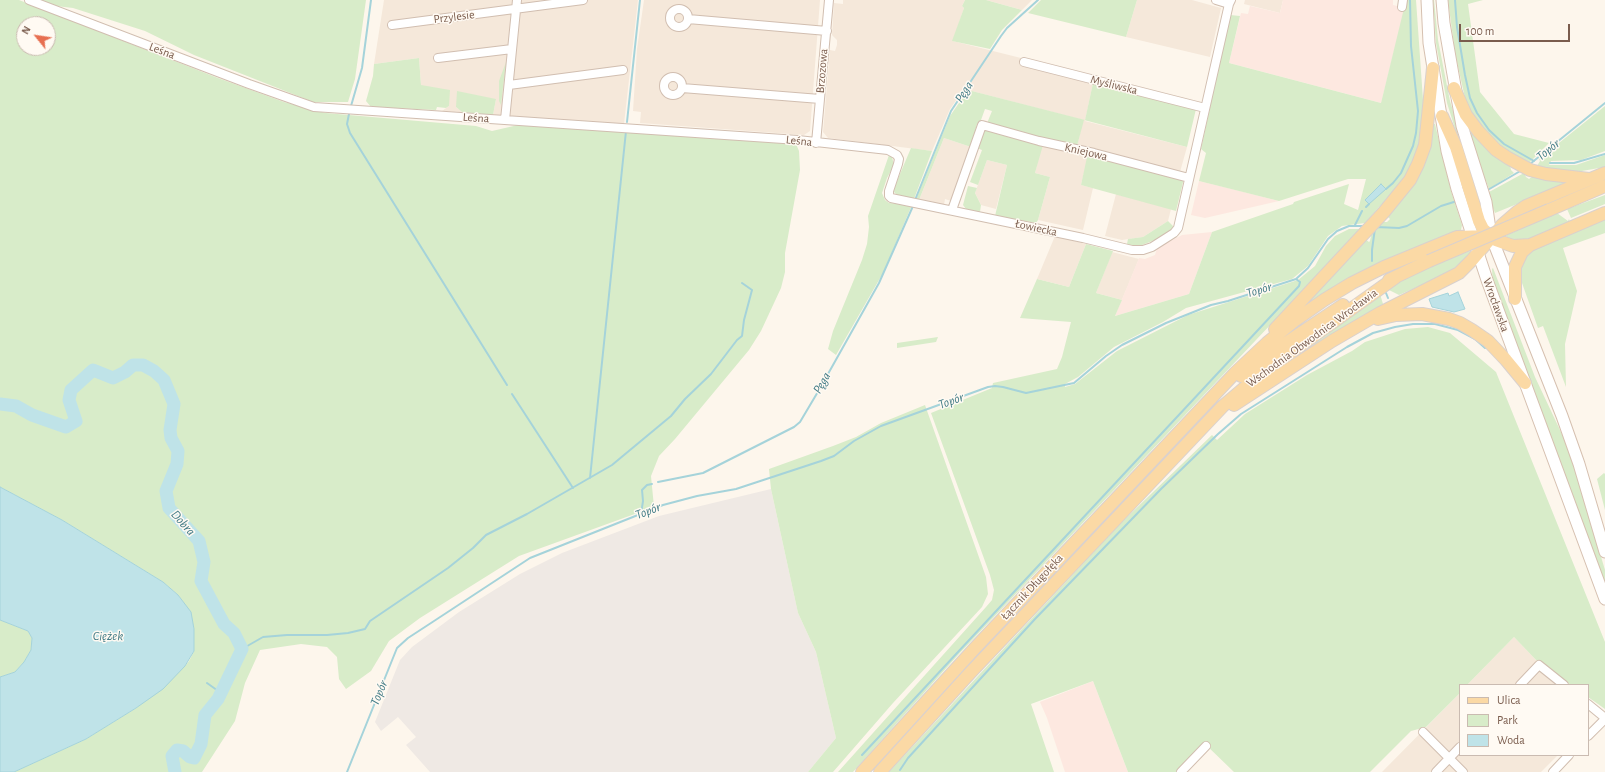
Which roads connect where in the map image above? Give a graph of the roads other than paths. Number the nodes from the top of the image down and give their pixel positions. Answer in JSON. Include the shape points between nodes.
{"nodes":[{"id":1,"x":29,"y":0,"type":"edge"},
{"id":2,"x":516,"y":0,"type":"edge"},
{"id":3,"x":583,"y":0,"type":"edge"},
{"id":4,"x":829,"y":0,"type":"edge"},
{"id":5,"x":1216,"y":0,"type":"edge"},
{"id":6,"x":1427,"y":0,"type":"edge"},
{"id":7,"x":1442,"y":0,"type":"edge"},
{"id":8,"x":1230,"y":2,"type":"edge"},
{"id":9,"x":516,"y":9,"type":"junction"},
{"id":10,"x":688,"y":19,"type":"dead end"},
{"id":11,"x":392,"y":24,"type":"dead end"},
{"id":12,"x":827,"y":31,"type":"junction"},
{"id":13,"x":512,"y":49,"type":"junction"},
{"id":14,"x":438,"y":58,"type":"dead end"},
{"id":15,"x":1024,"y":62,"type":"dead end"},
{"id":16,"x":1433,"y":68,"type":"junction"},
{"id":17,"x":623,"y":70,"type":"dead end"},
{"id":18,"x":509,"y":85,"type":"junction"},
{"id":19,"x":682,"y":88,"type":"dead end"},
{"id":20,"x":1454,"y":88,"type":"junction"},
{"id":21,"x":820,"y":99,"type":"junction"},
{"id":22,"x":1205,"y":108,"type":"junction"},
{"id":23,"x":1442,"y":116,"type":"joint"},
{"id":24,"x":506,"y":120,"type":"junction"},
{"id":25,"x":816,"y":142,"type":"junction"},
{"id":26,"x":1605,"y":173,"type":"edge"},
{"id":27,"x":1190,"y":178,"type":"junction"},
{"id":28,"x":1591,"y":179,"type":"junction"},
{"id":29,"x":1605,"y":186,"type":"edge"},
{"id":30,"x":1605,"y":191,"type":"edge"},
{"id":31,"x":889,"y":196,"type":"joint"},
{"id":32,"x":1570,"y":202,"type":"junction"},
{"id":33,"x":1469,"y":209,"type":"junction"},
{"id":34,"x":952,"y":210,"type":"junction"},
{"id":35,"x":1605,"y":213,"type":"edge"},
{"id":36,"x":1472,"y":236,"type":"junction"},
{"id":37,"x":1492,"y":236,"type":"junction"},
{"id":38,"x":1530,"y":244,"type":"junction"},
{"id":39,"x":1478,"y":254,"type":"junction"},
{"id":40,"x":1396,"y":277,"type":"junction"},
{"id":41,"x":1515,"y":299,"type":"junction"},
{"id":42,"x":1363,"y":323,"type":"junction"},
{"id":43,"x":1248,"y":360,"type":"junction"},
{"id":44,"x":1525,"y":383,"type":"junction"},
{"id":45,"x":1205,"y":406,"type":"junction"},
{"id":46,"x":1196,"y":436,"type":"junction"},
{"id":47,"x":1605,"y":552,"type":"edge"},
{"id":48,"x":1605,"y":600,"type":"edge"},
{"id":49,"x":1521,"y":684,"type":"edge"},
{"id":50,"x":1563,"y":684,"type":"edge"},
{"id":51,"x":1589,"y":705,"type":"edge"},
{"id":52,"x":1605,"y":718,"type":"edge"},
{"id":53,"x":1422,"y":732,"type":"dead end"},
{"id":54,"x":1589,"y":735,"type":"edge"},
{"id":55,"x":1206,"y":746,"type":"dead end"},
{"id":56,"x":1459,"y":747,"type":"edge"},
{"id":57,"x":1568,"y":756,"type":"edge"},
{"id":58,"x":1449,"y":758,"type":"junction"},
{"id":59,"x":862,"y":772,"type":"edge"},
{"id":60,"x":880,"y":772,"type":"edge"},
{"id":61,"x":1181,"y":772,"type":"edge"},
{"id":62,"x":1436,"y":772,"type":"edge"},
{"id":63,"x":1463,"y":772,"type":"edge"},
{"id":64,"x":1553,"y":772,"type":"edge"}],
"edges":[{"from":1,"to":24,"type":"street","name":"Leśna","via":[[314,107]]},
{"from":2,"to":9,"type":"street"},
{"from":3,"to":9,"type":"street","name":"Przylesie"},
{"from":4,"to":12,"type":"street","name":"Brzozowa"},
{"from":5,"to":8,"type":"street"},
{"from":6,"to":16,"type":"main road"},
{"from":7,"to":20,"type":"main road","name":"Wrocławska"},
{"from":8,"to":22,"type":"street"},
{"from":9,"to":11,"type":"street","name":"Przylesie"},
{"from":9,"to":13,"type":"street"},
{"from":10,"to":12,"type":"street"},
{"from":12,"to":21,"type":"street","name":"Brzozowa"},
{"from":13,"to":14,"type":"street"},
{"from":13,"to":18,"type":"street"},
{"from":15,"to":22,"type":"street","name":"Myśliwska"},
{"from":16,"to":23,"type":"main road"},
{"from":16,"to":43,"type":"main road","via":[[1425,145],[1410,180],[1384,212]]},
{"from":17,"to":18,"type":"street"},
{"from":18,"to":24,"type":"street"},
{"from":19,"to":21,"type":"street"},
{"from":20,"to":28,"type":"main road","via":[[1466,115],[1496,150],[1525,167],[1546,174]]},
{"from":20,"to":37,"type":"main road","name":"Wrocławska","via":[[1462,126],[1486,202]]},
{"from":21,"to":25,"type":"street","name":"Brzozowa"},
{"from":22,"to":27,"type":"street"},
{"from":23,"to":33,"type":"main road","via":[[1456,147],[1462,188]]},
{"from":24,"to":25,"type":"street","name":"Leśna"},
{"from":25,"to":31,"type":"street","name":"Leśna","via":[[888,150],[895,153],[898,164]]},
{"from":26,"to":28,"type":"main road"},
{"from":27,"to":34,"type":"street","name":"Łowiecka","via":[[1178,228],[1152,247],[1143,250],[1132,250]]},
{"from":27,"to":34,"type":"street","name":"Kniejowa","via":[[982,125]]},
{"from":28,"to":37,"type":"main road","via":[[1522,209],[1509,218]]},
{"from":29,"to":32,"type":"main road","name":"Wschodnia Obwodnica Wrocławia"},
{"from":30,"to":32,"type":"main road","name":"Wschodnia Obwodnica Wrocławia"},
{"from":31,"to":34,"type":"street","name":"Łowiecka"},
{"from":32,"to":40,"type":"main road","name":"Wschodnia Obwodnica Wrocławia","bridge":true},
{"from":33,"to":36,"type":"main road","name":"Wrocławska"},
{"from":33,"to":37,"type":"main road","via":[[1483,229]]},
{"from":35,"to":38,"type":"main road"},
{"from":36,"to":37,"type":"main road"},
{"from":36,"to":39,"type":"main road","name":"Wrocławska"},
{"from":36,"to":43,"type":"main road","via":[[1457,237],[1441,243],[1352,283],[1294,321]]},
{"from":37,"to":38,"type":"main road","via":[[1507,245]]},
{"from":37,"to":39,"type":"main road"},
{"from":37,"to":41,"type":"main road","name":"Wrocławska"},
{"from":38,"to":41,"type":"main road","via":[[1522,252],[1515,267]]},
{"from":39,"to":42,"type":"main road","via":[[1459,273]]},
{"from":39,"to":44,"type":"main road","name":"Wrocławska"},
{"from":40,"to":45,"type":"main road","name":"Wschodnia Obwodnica Wrocławia","via":[[1358,296],[1308,328],[1250,369]]},
{"from":40,"to":46,"type":"main road","name":"Wschodnia Obwodnica Wrocławia","via":[[1263,372],[1223,406]]},
{"from":41,"to":47,"type":"main road","name":"Wrocławska","via":[[1562,416]]},
{"from":42,"to":44,"type":"main road","via":[[1408,314],[1449,319],[1488,341]]},
{"from":42,"to":46,"type":"main road","via":[[1251,393]]},
{"from":43,"to":45,"type":"main road"},
{"from":44,"to":48,"type":"main road","name":"Wrocławska"},
{"from":45,"to":59,"type":"main road","name":"Łącznik Długołęka","via":[[943,682]]},
{"from":46,"to":60,"type":"main road","name":"Łącznik Długołęka","via":[[970,673]]},
{"from":49,"to":50,"type":"street","via":[[1539,665]]},
{"from":51,"to":52,"type":"street"},
{"from":52,"to":54,"type":"street"},
{"from":53,"to":58,"type":"street"},
{"from":55,"to":61,"type":"street"},
{"from":56,"to":58,"type":"street"},
{"from":57,"to":64,"type":"street"},
{"from":58,"to":62,"type":"street"},
{"from":58,"to":63,"type":"street"}]}
